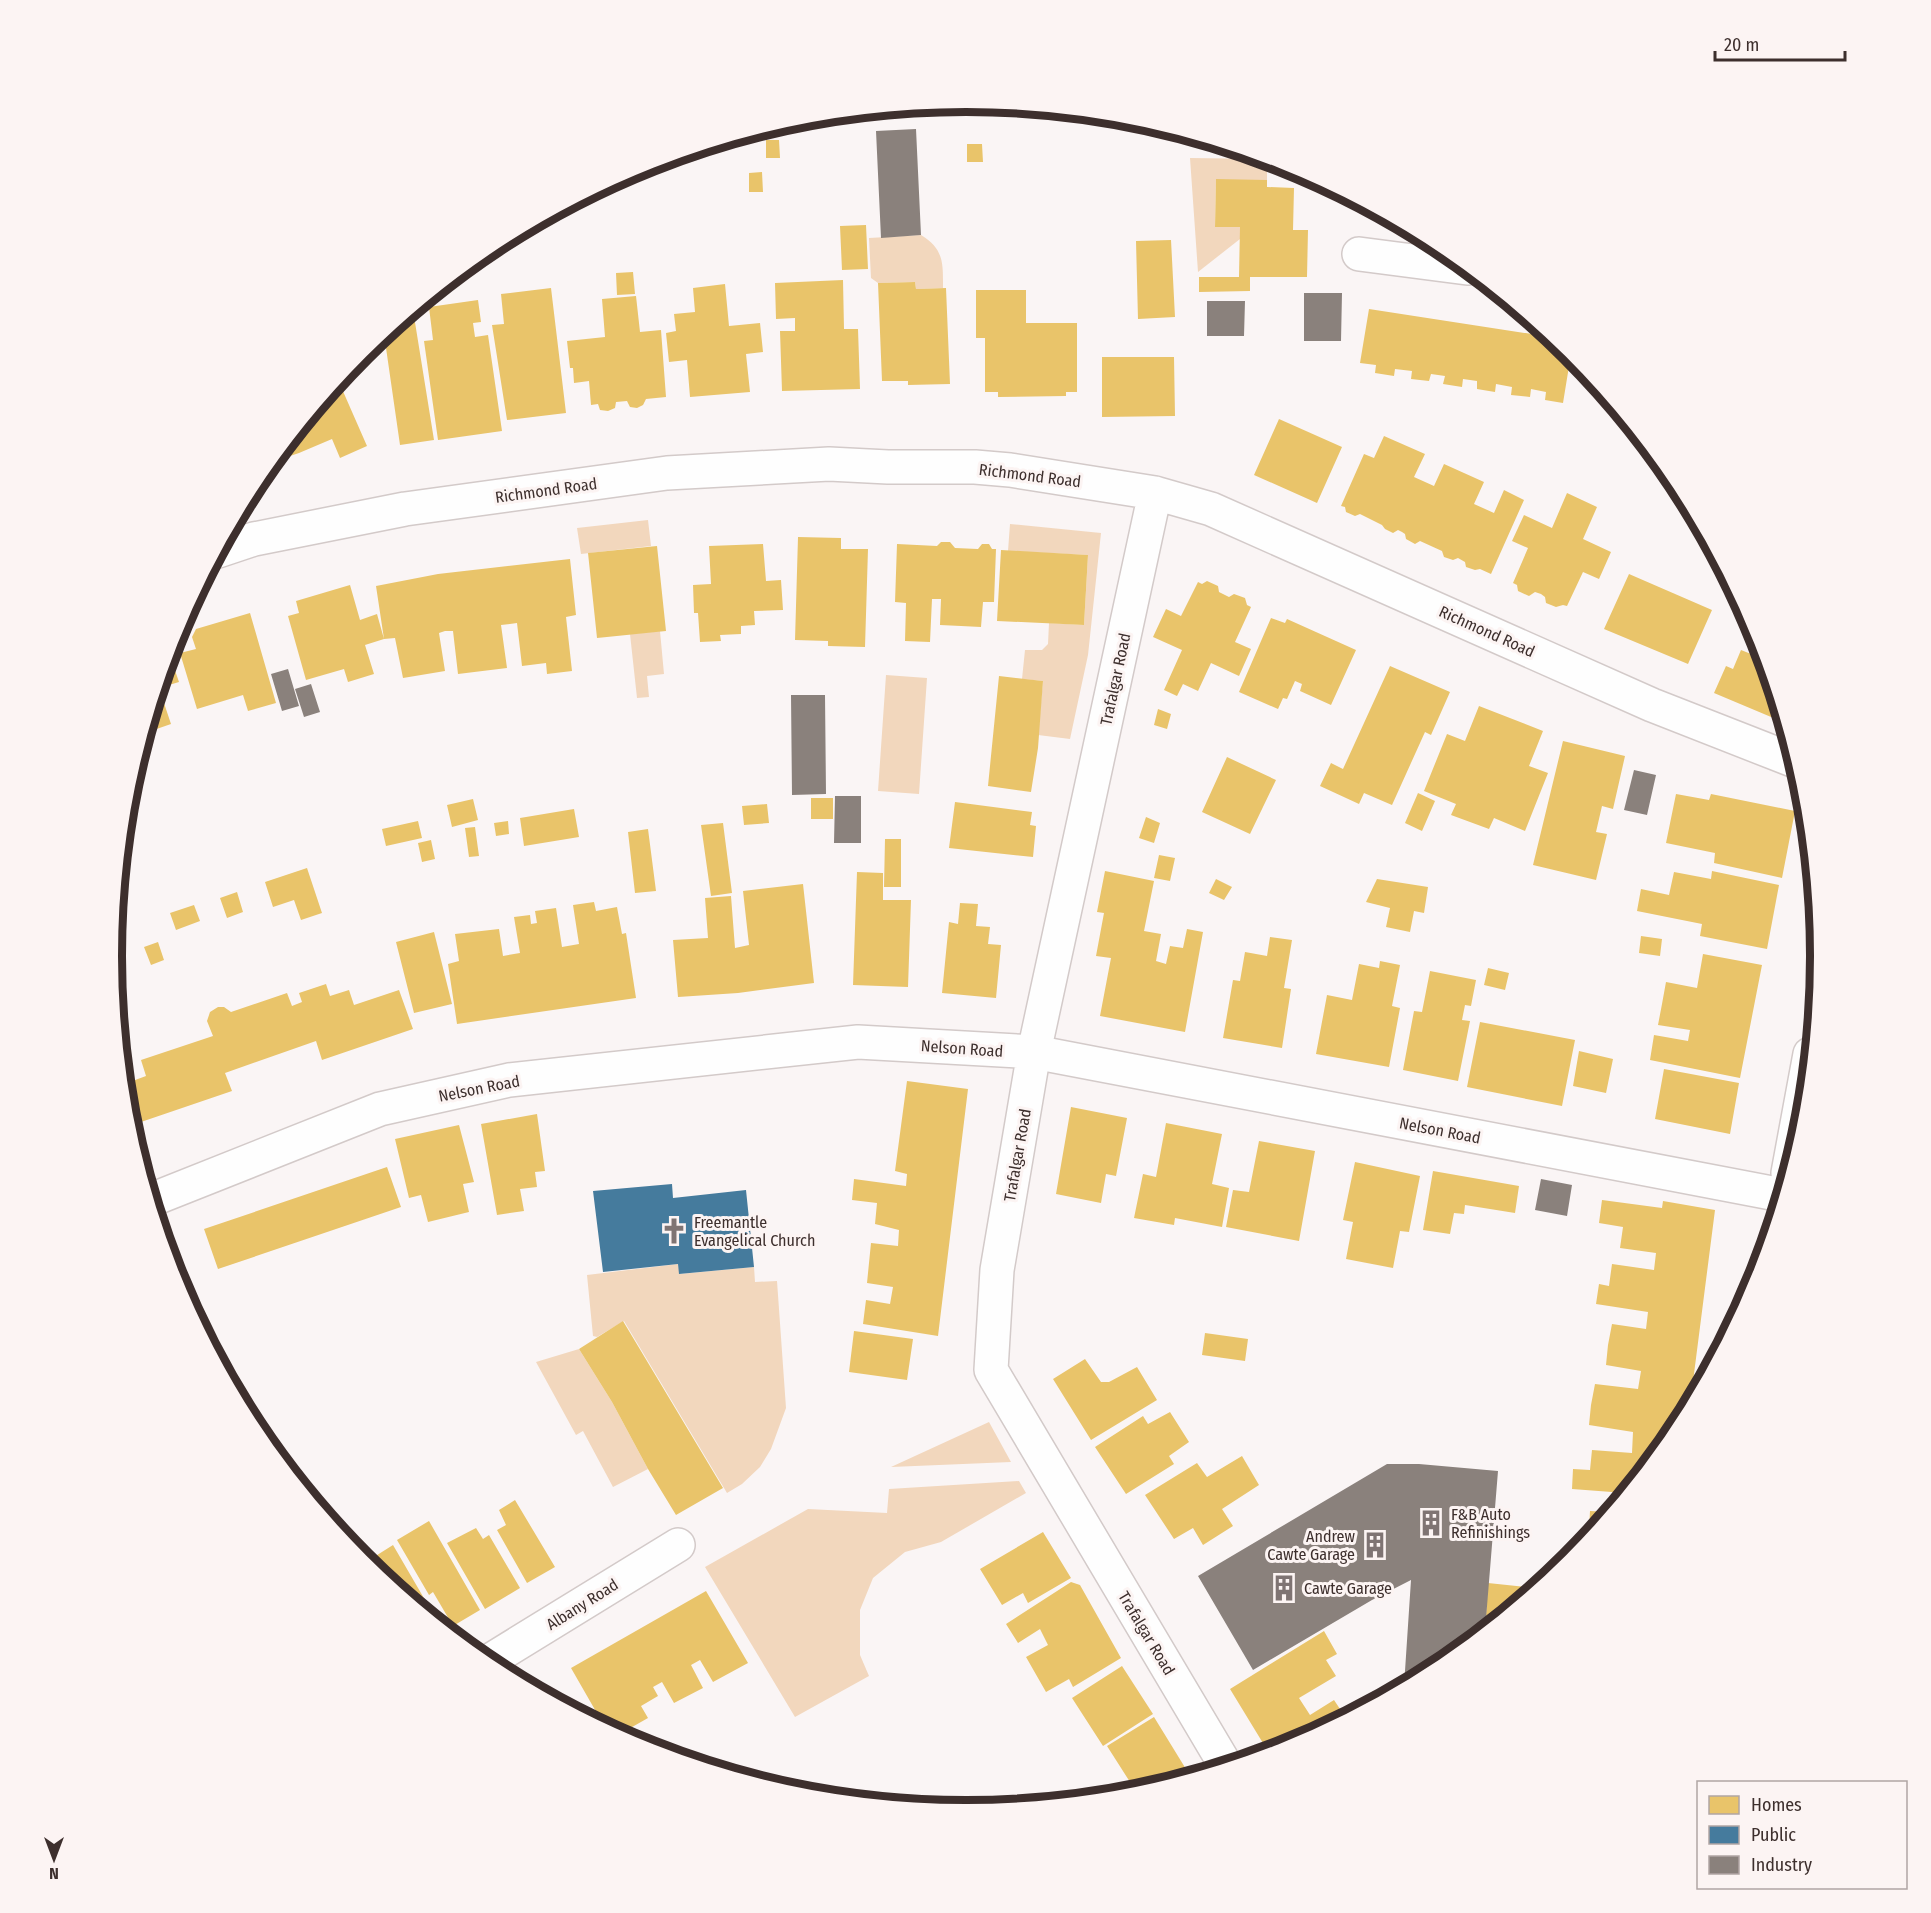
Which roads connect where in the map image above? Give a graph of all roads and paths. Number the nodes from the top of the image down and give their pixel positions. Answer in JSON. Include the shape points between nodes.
{"nodes":[{"id":1,"x":1359,"y":254,"type":"dead end"},
{"id":2,"x":1449,"y":266,"type":"edge"},
{"id":3,"x":1155,"y":493,"type":"junction"},
{"id":4,"x":228,"y":548,"type":"edge"},
{"id":5,"x":1785,"y":757,"type":"edge"},
{"id":6,"x":1034,"y":1052,"type":"junction"},
{"id":7,"x":1775,"y":1194,"type":"edge"},
{"id":8,"x":157,"y":1198,"type":"edge"},
{"id":9,"x":678,"y":1545,"type":"dead end"},
{"id":10,"x":496,"y":1657,"type":"edge"},
{"id":11,"x":1223,"y":1760,"type":"edge"}],
"edges":[{"from":1,"to":2,"type":"street"},
{"from":3,"to":4,"type":"street","name":"Richmond Road","via":[[975,467],[829,464],[668,473],[388,512]]},
{"from":3,"to":5,"type":"street","name":"Richmond Road","via":[[1210,509],[1652,705]]},
{"from":3,"to":6,"type":"street","name":"Trafalgar Road"},
{"from":6,"to":7,"type":"street","name":"Nelson Road"},
{"from":6,"to":8,"type":"street","name":"Nelson Road","via":[[851,1042],[508,1080],[380,1109]]},
{"from":6,"to":11,"type":"street","name":"Trafalgar Road","via":[[997,1269],[991,1370]]},
{"from":9,"to":10,"type":"street","name":"Albany Road"}]}
